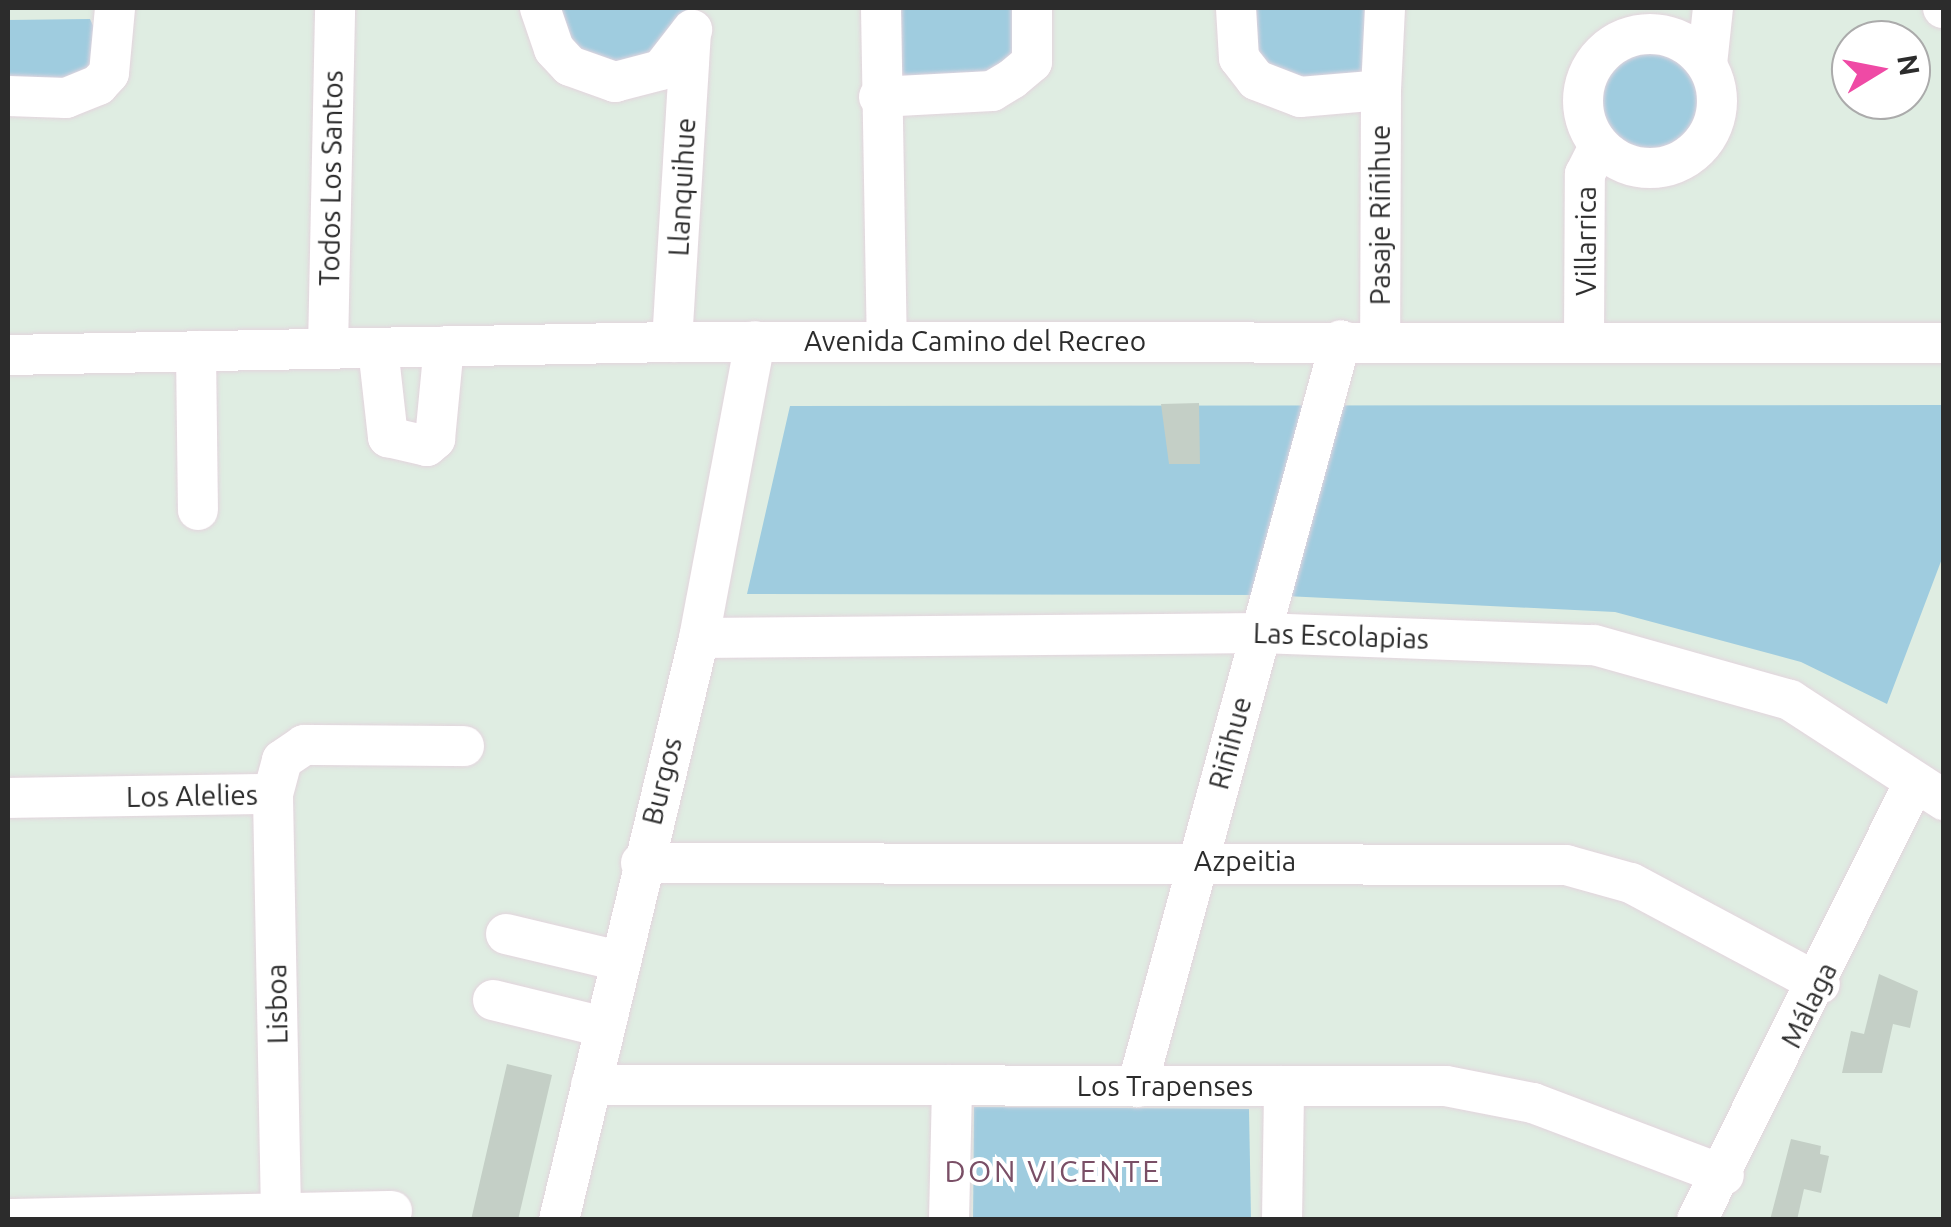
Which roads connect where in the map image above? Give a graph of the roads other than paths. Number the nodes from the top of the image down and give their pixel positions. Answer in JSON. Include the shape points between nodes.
{"nodes":[{"id":1,"x":115,"y":8,"type":"edge"},
{"id":2,"x":334,"y":8,"type":"edge"},
{"id":3,"x":540,"y":8,"type":"edge"},
{"id":4,"x":881,"y":8,"type":"edge"},
{"id":5,"x":1032,"y":8,"type":"edge"},
{"id":6,"x":1236,"y":8,"type":"edge"},
{"id":7,"x":1384,"y":8,"type":"edge"},
{"id":8,"x":1713,"y":8,"type":"edge"},
{"id":9,"x":693,"y":20,"type":"edge"},
{"id":10,"x":1707,"y":64,"type":"junction"},
{"id":11,"x":1381,"y":90,"type":"junction"},
{"id":12,"x":8,"y":96,"type":"edge"},
{"id":13,"x":878,"y":97,"type":"junction"},
{"id":14,"x":1600,"y":146,"type":"junction"},
{"id":15,"x":1360,"y":340,"type":"junction"},
{"id":16,"x":1584,"y":340,"type":"junction"},
{"id":17,"x":755,"y":341,"type":"junction"},
{"id":18,"x":887,"y":341,"type":"junction"},
{"id":19,"x":672,"y":342,"type":"junction"},
{"id":20,"x":1944,"y":343,"type":"edge"},
{"id":21,"x":444,"y":346,"type":"junction"},
{"id":22,"x":328,"y":348,"type":"junction"},
{"id":23,"x":378,"y":348,"type":"junction"},
{"id":24,"x":196,"y":351,"type":"junction"},
{"id":25,"x":8,"y":355,"type":"edge"},
{"id":26,"x":198,"y":510,"type":"dead end"},
{"id":27,"x":1260,"y":633,"type":"junction"},
{"id":28,"x":699,"y":638,"type":"junction"},
{"id":29,"x":464,"y":746,"type":"dead end"},
{"id":30,"x":1928,"y":793,"type":"edge"},
{"id":31,"x":273,"y":794,"type":"junction"},
{"id":32,"x":8,"y":798,"type":"edge"},
{"id":33,"x":1198,"y":860,"type":"junction"},
{"id":34,"x":641,"y":863,"type":"junction"},
{"id":35,"x":506,"y":934,"type":"dead end"},
{"id":36,"x":619,"y":961,"type":"junction"},
{"id":37,"x":1820,"y":984,"type":"junction"},
{"id":38,"x":492,"y":1000,"type":"dead end"},
{"id":39,"x":604,"y":1027,"type":"junction"},
{"id":40,"x":591,"y":1085,"type":"junction"},
{"id":41,"x":952,"y":1085,"type":"junction"},
{"id":42,"x":1284,"y":1086,"type":"junction"},
{"id":43,"x":1137,"y":1087,"type":"junction"},
{"id":44,"x":1724,"y":1174,"type":"junction"},
{"id":45,"x":392,"y":1211,"type":"dead end"},
{"id":46,"x":281,"y":1213,"type":"junction"},
{"id":47,"x":8,"y":1218,"type":"edge"},
{"id":48,"x":560,"y":1220,"type":"edge"},
{"id":49,"x":949,"y":1220,"type":"edge"},
{"id":50,"x":1282,"y":1220,"type":"edge"},
{"id":51,"x":1696,"y":1220,"type":"edge"}],
"edges":[{"from":1,"to":12,"type":"street","via":[[110,73],[98,86],[66,98]]},
{"from":2,"to":22,"type":"street","name":"Todos Los Santos"},
{"from":3,"to":9,"type":"street","via":[[554,49],[570,66],[615,82],[661,70]]},
{"from":4,"to":13,"type":"street"},
{"from":5,"to":13,"type":"street","via":[[1032,62],[1012,80],[992,91]]},
{"from":6,"to":11,"type":"street","name":"Pasaje Riñihue","via":[[1239,58],[1256,80],[1300,97]]},
{"from":7,"to":11,"type":"street","name":"Pasaje Riñihue"},
{"from":8,"to":10,"type":"street","name":"Villarrica"},
{"from":9,"to":19,"type":"street","name":"Llanquihue"},
{"from":10,"to":14,"type":"street","name":"Villarrica","via":[[1717,107],[1690,154],[1638,168]]},
{"from":10,"to":14,"type":"street","name":"Villarrica","via":[[1672,36],[1650,33],[1609,46],[1593,62],[1582,105]]},
{"from":11,"to":15,"type":"street","name":"Pasaje Riñihue"},
{"from":13,"to":18,"type":"street"},
{"from":14,"to":16,"type":"street","name":"Villarrica","via":[[1585,174]]},
{"from":15,"to":16,"type":"street","name":"Avenida Camino del Recreo"},
{"from":15,"to":18,"type":"street","name":"Avenida Camino del Recreo"},
{"from":15,"to":27,"type":"street","name":"Riñihue"},
{"from":16,"to":20,"type":"street","name":"Avenida Camino del Recreo"},
{"from":17,"to":18,"type":"street","name":"Avenida Camino del Recreo"},
{"from":17,"to":19,"type":"street","name":"Avenida Camino del Recreo"},
{"from":17,"to":28,"type":"street","name":"Burgos"},
{"from":19,"to":21,"type":"street","name":"Avenida Camino del Recreo"},
{"from":21,"to":23,"type":"street","name":"Avenida Camino del Recreo"},
{"from":21,"to":23,"type":"street","via":[[434,439],[427,446],[388,438]]},
{"from":22,"to":23,"type":"street","name":"Avenida Camino del Recreo"},
{"from":22,"to":24,"type":"street","name":"Avenida Camino del Recreo"},
{"from":24,"to":25,"type":"street","name":"Avenida Camino del Recreo"},
{"from":24,"to":26,"type":"street"},
{"from":27,"to":28,"type":"street","name":"Las Escolapias"},
{"from":27,"to":30,"type":"street","name":"Las Escolapias","via":[[1561,643],[1642,653],[1790,700]]},
{"from":27,"to":33,"type":"street","name":"Riñihue"},
{"from":28,"to":34,"type":"street","name":"Burgos"},
{"from":29,"to":31,"type":"street","name":"Los Alelies","via":[[304,745],[282,760]]},
{"from":30,"to":37,"type":"street","name":"Málaga"},
{"from":31,"to":32,"type":"street","name":"Los Alelies"},
{"from":31,"to":46,"type":"street","name":"Lisboa"},
{"from":33,"to":34,"type":"street","name":"Azpeitia"},
{"from":33,"to":37,"type":"street","name":"Azpeitia","via":[[1566,865],[1631,883]]},
{"from":33,"to":43,"type":"street","name":"Riñihue"},
{"from":34,"to":36,"type":"street","name":"Burgos"},
{"from":35,"to":36,"type":"street"},
{"from":36,"to":39,"type":"street","name":"Burgos"},
{"from":37,"to":44,"type":"street","name":"Málaga"},
{"from":38,"to":39,"type":"street"},
{"from":39,"to":40,"type":"street","name":"Burgos"},
{"from":40,"to":41,"type":"street","name":"Los Trapenses"},
{"from":40,"to":48,"type":"street","name":"Burgos"},
{"from":41,"to":43,"type":"street","name":"Los Trapenses"},
{"from":41,"to":49,"type":"street"},
{"from":42,"to":43,"type":"street","name":"Los Trapenses"},
{"from":42,"to":44,"type":"street","name":"Los Trapenses","via":[[1492,1091]]},
{"from":42,"to":50,"type":"street"},
{"from":44,"to":51,"type":"street","name":"Málaga"},
{"from":45,"to":46,"type":"street"},
{"from":46,"to":47,"type":"street"}]}
